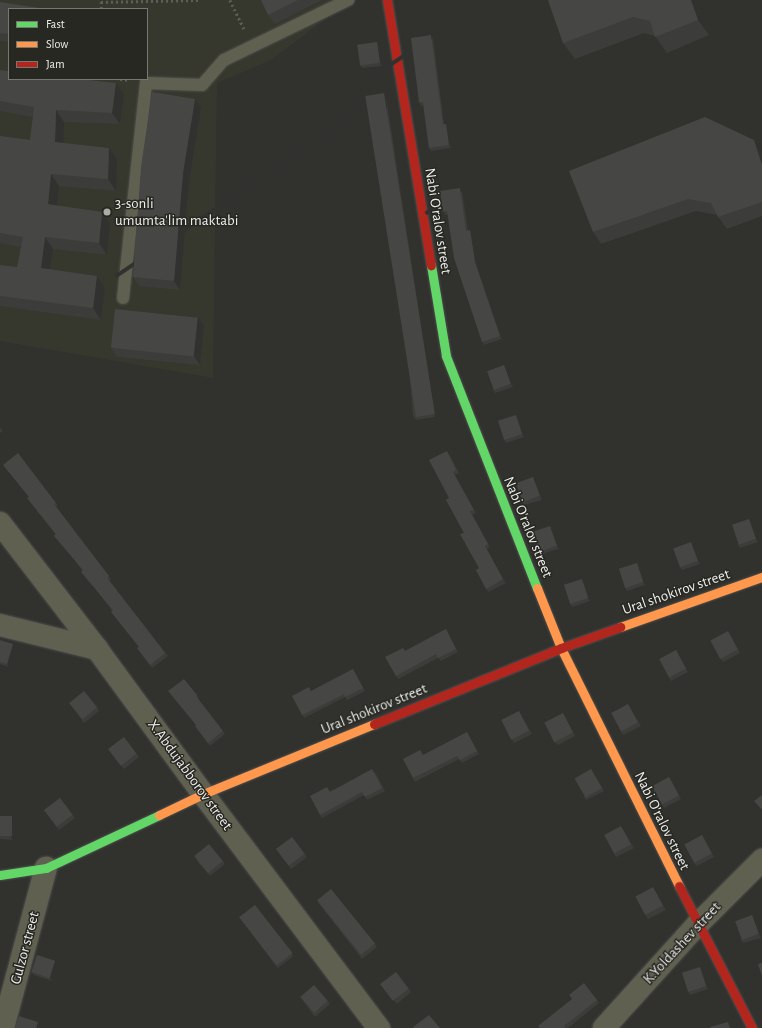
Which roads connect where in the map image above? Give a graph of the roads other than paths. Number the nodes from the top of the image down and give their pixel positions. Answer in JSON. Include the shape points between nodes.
{"nodes":[{"id":1,"x":348,"y":0,"type":"edge"},
{"id":2,"x":387,"y":0,"type":"edge"},
{"id":3,"x":123,"y":298,"type":"dead end"},
{"id":4,"x":0,"y":523,"type":"edge"},
{"id":5,"x":762,"y":577,"type":"edge"},
{"id":6,"x":0,"y":625,"type":"edge"},
{"id":7,"x":561,"y":648,"type":"junction"},
{"id":8,"x":97,"y":649,"type":"junction"},
{"id":9,"x":203,"y":794,"type":"junction"},
{"id":10,"x":762,"y":860,"type":"edge"},
{"id":11,"x":46,"y":868,"type":"junction"},
{"id":12,"x":0,"y":874,"type":"edge"},
{"id":13,"x":698,"y":924,"type":"junction"},
{"id":14,"x":3,"y":1028,"type":"edge"},
{"id":15,"x":379,"y":1028,"type":"edge"},
{"id":16,"x":604,"y":1028,"type":"edge"},
{"id":17,"x":752,"y":1028,"type":"edge"}],
"edges":[{"from":1,"to":3,"type":"lane","via":[[224,60],[202,85],[146,83]]},
{"from":2,"to":7,"type":"street","name":"Nabi O'ralov street","via":[[446,356]]},
{"from":4,"to":8,"type":"street","name":"X.Abdujabborov street"},
{"from":5,"to":7,"type":"street","name":"Ural shokirov street"},
{"from":6,"to":8,"type":"street"},
{"from":7,"to":9,"type":"street","name":"Ural shokirov street"},
{"from":7,"to":13,"type":"street","name":"Nabi O'ralov street"},
{"from":8,"to":9,"type":"street","name":"X.Abdujabborov street"},
{"from":9,"to":11,"type":"street","name":"Ural shokirov street"},
{"from":9,"to":15,"type":"street","name":"X.Abdujabborov street"},
{"from":10,"to":13,"type":"street","name":"K.Yoldashev street"},
{"from":11,"to":12,"type":"street","name":"Ural shokirov street"},
{"from":11,"to":14,"type":"street","name":"Gulzor street"},
{"from":13,"to":16,"type":"street","name":"K.Yoldashev street"},
{"from":13,"to":17,"type":"street","name":"Nabi O'ralov street"}]}
